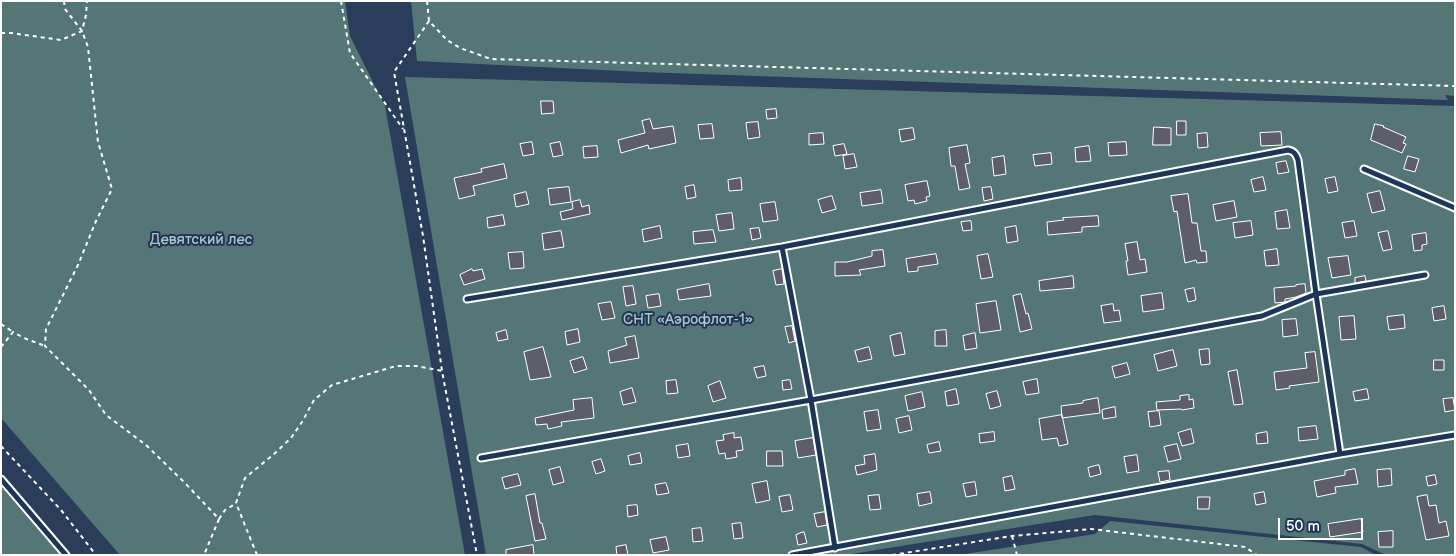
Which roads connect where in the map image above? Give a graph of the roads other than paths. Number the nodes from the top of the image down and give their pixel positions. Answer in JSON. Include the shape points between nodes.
{"nodes":[{"id":1,"x":1364,"y":169,"type":"dead end"},
{"id":2,"x":1455,"y":208,"type":"edge"},
{"id":3,"x":782,"y":247,"type":"junction"},
{"id":4,"x":1425,"y":276,"type":"dead end"},
{"id":5,"x":1316,"y":294,"type":"junction"},
{"id":6,"x":467,"y":300,"type":"dead end"},
{"id":7,"x":811,"y":400,"type":"junction"},
{"id":8,"x":1455,"y":435,"type":"edge"},
{"id":9,"x":1340,"y":454,"type":"junction"},
{"id":10,"x":481,"y":458,"type":"dead end"},
{"id":11,"x":1,"y":479,"type":"edge"},
{"id":12,"x":835,"y":548,"type":"junction"},
{"id":13,"x":66,"y":555,"type":"edge"},
{"id":14,"x":792,"y":555,"type":"edge"}],
"edges":[{"from":1,"to":2,"type":"lane"},
{"from":3,"to":5,"type":"lane","via":[[1288,150],[1296,154],[1298,160]]},
{"from":3,"to":6,"type":"lane"},
{"from":3,"to":7,"type":"lane"},
{"from":4,"to":5,"type":"lane"},
{"from":5,"to":7,"type":"lane","via":[[1262,316]]},
{"from":5,"to":9,"type":"lane"},
{"from":7,"to":10,"type":"lane"},
{"from":7,"to":12,"type":"lane"},
{"from":8,"to":9,"type":"lane"},
{"from":9,"to":12,"type":"lane"},
{"from":11,"to":13,"type":"lane"},
{"from":12,"to":14,"type":"lane"}]}
